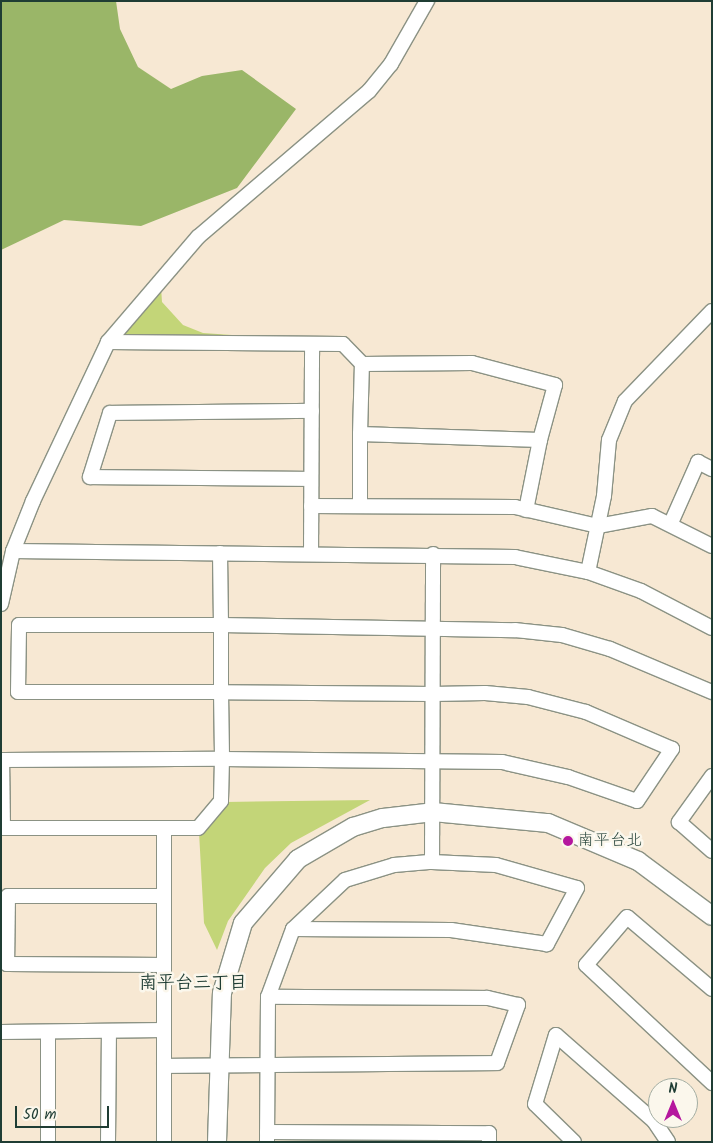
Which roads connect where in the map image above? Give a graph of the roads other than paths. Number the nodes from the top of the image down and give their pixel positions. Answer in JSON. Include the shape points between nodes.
{"nodes":[{"id":1,"x":427,"y":1,"type":"edge"},
{"id":2,"x":712,"y":311,"type":"edge"},
{"id":3,"x":108,"y":342,"type":"junction"},
{"id":4,"x":312,"y":344,"type":"junction"},
{"id":5,"x":362,"y":364,"type":"junction"},
{"id":6,"x":312,"y":411,"type":"junction"},
{"id":7,"x":360,"y":434,"type":"junction"},
{"id":8,"x":540,"y":440,"type":"junction"},
{"id":9,"x":712,"y":469,"type":"edge"},
{"id":10,"x":311,"y":479,"type":"junction"},
{"id":11,"x":311,"y":506,"type":"junction"},
{"id":12,"x":360,"y":506,"type":"junction"},
{"id":13,"x":526,"y":510,"type":"junction"},
{"id":14,"x":670,"y":523,"type":"junction"},
{"id":15,"x":598,"y":526,"type":"junction"},
{"id":16,"x":712,"y":546,"type":"edge"},
{"id":17,"x":13,"y":551,"type":"junction"},
{"id":18,"x":220,"y":553,"type":"junction"},
{"id":19,"x":311,"y":553,"type":"junction"},
{"id":20,"x":432,"y":554,"type":"junction"},
{"id":21,"x":588,"y":572,"type":"junction"},
{"id":22,"x":1,"y":604,"type":"edge"},
{"id":23,"x":221,"y":625,"type":"junction"},
{"id":24,"x":433,"y":628,"type":"junction"},
{"id":25,"x":712,"y":628,"type":"edge"},
{"id":26,"x":221,"y":692,"type":"junction"},
{"id":27,"x":712,"y":692,"type":"edge"},
{"id":28,"x":433,"y":694,"type":"junction"},
{"id":29,"x":222,"y":759,"type":"junction"},
{"id":30,"x":433,"y":762,"type":"junction"},
{"id":31,"x":712,"y":776,"type":"edge"},
{"id":32,"x":433,"y":812,"type":"junction"},
{"id":33,"x":164,"y":828,"type":"junction"},
{"id":34,"x":712,"y":850,"type":"edge"},
{"id":35,"x":432,"y":862,"type":"junction"},
{"id":36,"x":164,"y":896,"type":"junction"},
{"id":37,"x":712,"y":916,"type":"edge"},
{"id":38,"x":293,"y":929,"type":"junction"},
{"id":39,"x":164,"y":964,"type":"junction"},
{"id":40,"x":712,"y":989,"type":"edge"},
{"id":41,"x":268,"y":997,"type":"junction"},
{"id":42,"x":164,"y":1030,"type":"junction"},
{"id":43,"x":109,"y":1031,"type":"junction"},
{"id":44,"x":1,"y":1032,"type":"edge"},
{"id":45,"x":48,"y":1032,"type":"junction"},
{"id":46,"x":266,"y":1065,"type":"junction"},
{"id":47,"x":164,"y":1066,"type":"junction"},
{"id":48,"x":218,"y":1066,"type":"junction"},
{"id":49,"x":712,"y":1083,"type":"edge"},
{"id":50,"x":267,"y":1137,"type":"edge"},
{"id":51,"x":48,"y":1142,"type":"edge"},
{"id":52,"x":108,"y":1142,"type":"edge"},
{"id":53,"x":164,"y":1142,"type":"edge"},
{"id":54,"x":217,"y":1142,"type":"edge"},
{"id":55,"x":489,"y":1142,"type":"edge"},
{"id":56,"x":574,"y":1142,"type":"edge"},
{"id":57,"x":668,"y":1142,"type":"edge"}],
"edges":[{"from":1,"to":3,"type":"street","via":[[391,64],[369,90],[198,237]]},
{"from":2,"to":15,"type":"street","via":[[624,401],[609,440]]},
{"from":3,"to":4,"type":"street"},
{"from":3,"to":17,"type":"street"},
{"from":4,"to":5,"type":"street","via":[[343,344]]},
{"from":4,"to":6,"type":"street"},
{"from":5,"to":7,"type":"street"},
{"from":5,"to":8,"type":"street","via":[[472,363],[555,385]]},
{"from":6,"to":10,"type":"street"},
{"from":6,"to":10,"type":"street","via":[[110,413],[90,477]]},
{"from":7,"to":8,"type":"street"},
{"from":7,"to":12,"type":"street"},
{"from":8,"to":13,"type":"street"},
{"from":9,"to":14,"type":"street","via":[[698,462]]},
{"from":10,"to":11,"type":"street"},
{"from":11,"to":12,"type":"street"},
{"from":11,"to":19,"type":"street"},
{"from":12,"to":13,"type":"street"},
{"from":13,"to":15,"type":"street"},
{"from":14,"to":15,"type":"street","via":[[652,516]]},
{"from":14,"to":16,"type":"street"},
{"from":15,"to":21,"type":"street"},
{"from":17,"to":18,"type":"street"},
{"from":17,"to":22,"type":"street"},
{"from":18,"to":19,"type":"street"},
{"from":18,"to":23,"type":"street"},
{"from":19,"to":20,"type":"street"},
{"from":20,"to":21,"type":"street","via":[[515,557]]},
{"from":20,"to":24,"type":"street"},
{"from":21,"to":25,"type":"street","via":[[641,591]]},
{"from":23,"to":24,"type":"street"},
{"from":23,"to":26,"type":"street"},
{"from":23,"to":26,"type":"street","via":[[19,625],[18,692]]},
{"from":24,"to":27,"type":"street","via":[[562,635],[673,672]]},
{"from":24,"to":28,"type":"street"},
{"from":26,"to":28,"type":"street"},
{"from":26,"to":29,"type":"street"},
{"from":28,"to":30,"type":"street"},
{"from":28,"to":30,"type":"street","via":[[528,697],[629,727],[672,749],[637,801],[532,768],[502,762]]},
{"from":29,"to":30,"type":"street"},
{"from":29,"to":33,"type":"street","via":[[221,800],[198,828]]},
{"from":29,"to":33,"type":"street","via":[[2,760],[3,828]]},
{"from":30,"to":32,"type":"street"},
{"from":31,"to":34,"type":"street","via":[[679,822]]},
{"from":32,"to":35,"type":"street"},
{"from":32,"to":37,"type":"street","via":[[519,817],[575,832],[638,861]]},
{"from":32,"to":48,"type":"street","via":[[383,818],[353,827],[317,846],[277,878],[242,923],[232,948],[222,993]]},
{"from":33,"to":36,"type":"street"},
{"from":35,"to":38,"type":"street","via":[[394,865],[345,880]]},
{"from":35,"to":38,"type":"street","via":[[496,865],[576,888],[547,944],[451,930]]},
{"from":36,"to":39,"type":"street"},
{"from":36,"to":39,"type":"street","via":[[8,896],[7,964]]},
{"from":38,"to":41,"type":"street"},
{"from":39,"to":42,"type":"street"},
{"from":40,"to":49,"type":"street","via":[[627,917],[586,965]]},
{"from":41,"to":46,"type":"street"},
{"from":41,"to":46,"type":"street","via":[[488,998],[518,1005],[497,1063]]},
{"from":42,"to":43,"type":"street"},
{"from":42,"to":47,"type":"street"},
{"from":43,"to":45,"type":"street"},
{"from":43,"to":52,"type":"street"},
{"from":44,"to":45,"type":"street"},
{"from":45,"to":51,"type":"street"},
{"from":46,"to":48,"type":"street"},
{"from":46,"to":50,"type":"street"},
{"from":47,"to":48,"type":"street"},
{"from":47,"to":53,"type":"street"},
{"from":48,"to":54,"type":"street"},
{"from":50,"to":55,"type":"street","via":[[489,1133]]},
{"from":56,"to":57,"type":"street","via":[[535,1104],[556,1035],[654,1121]]}]}
